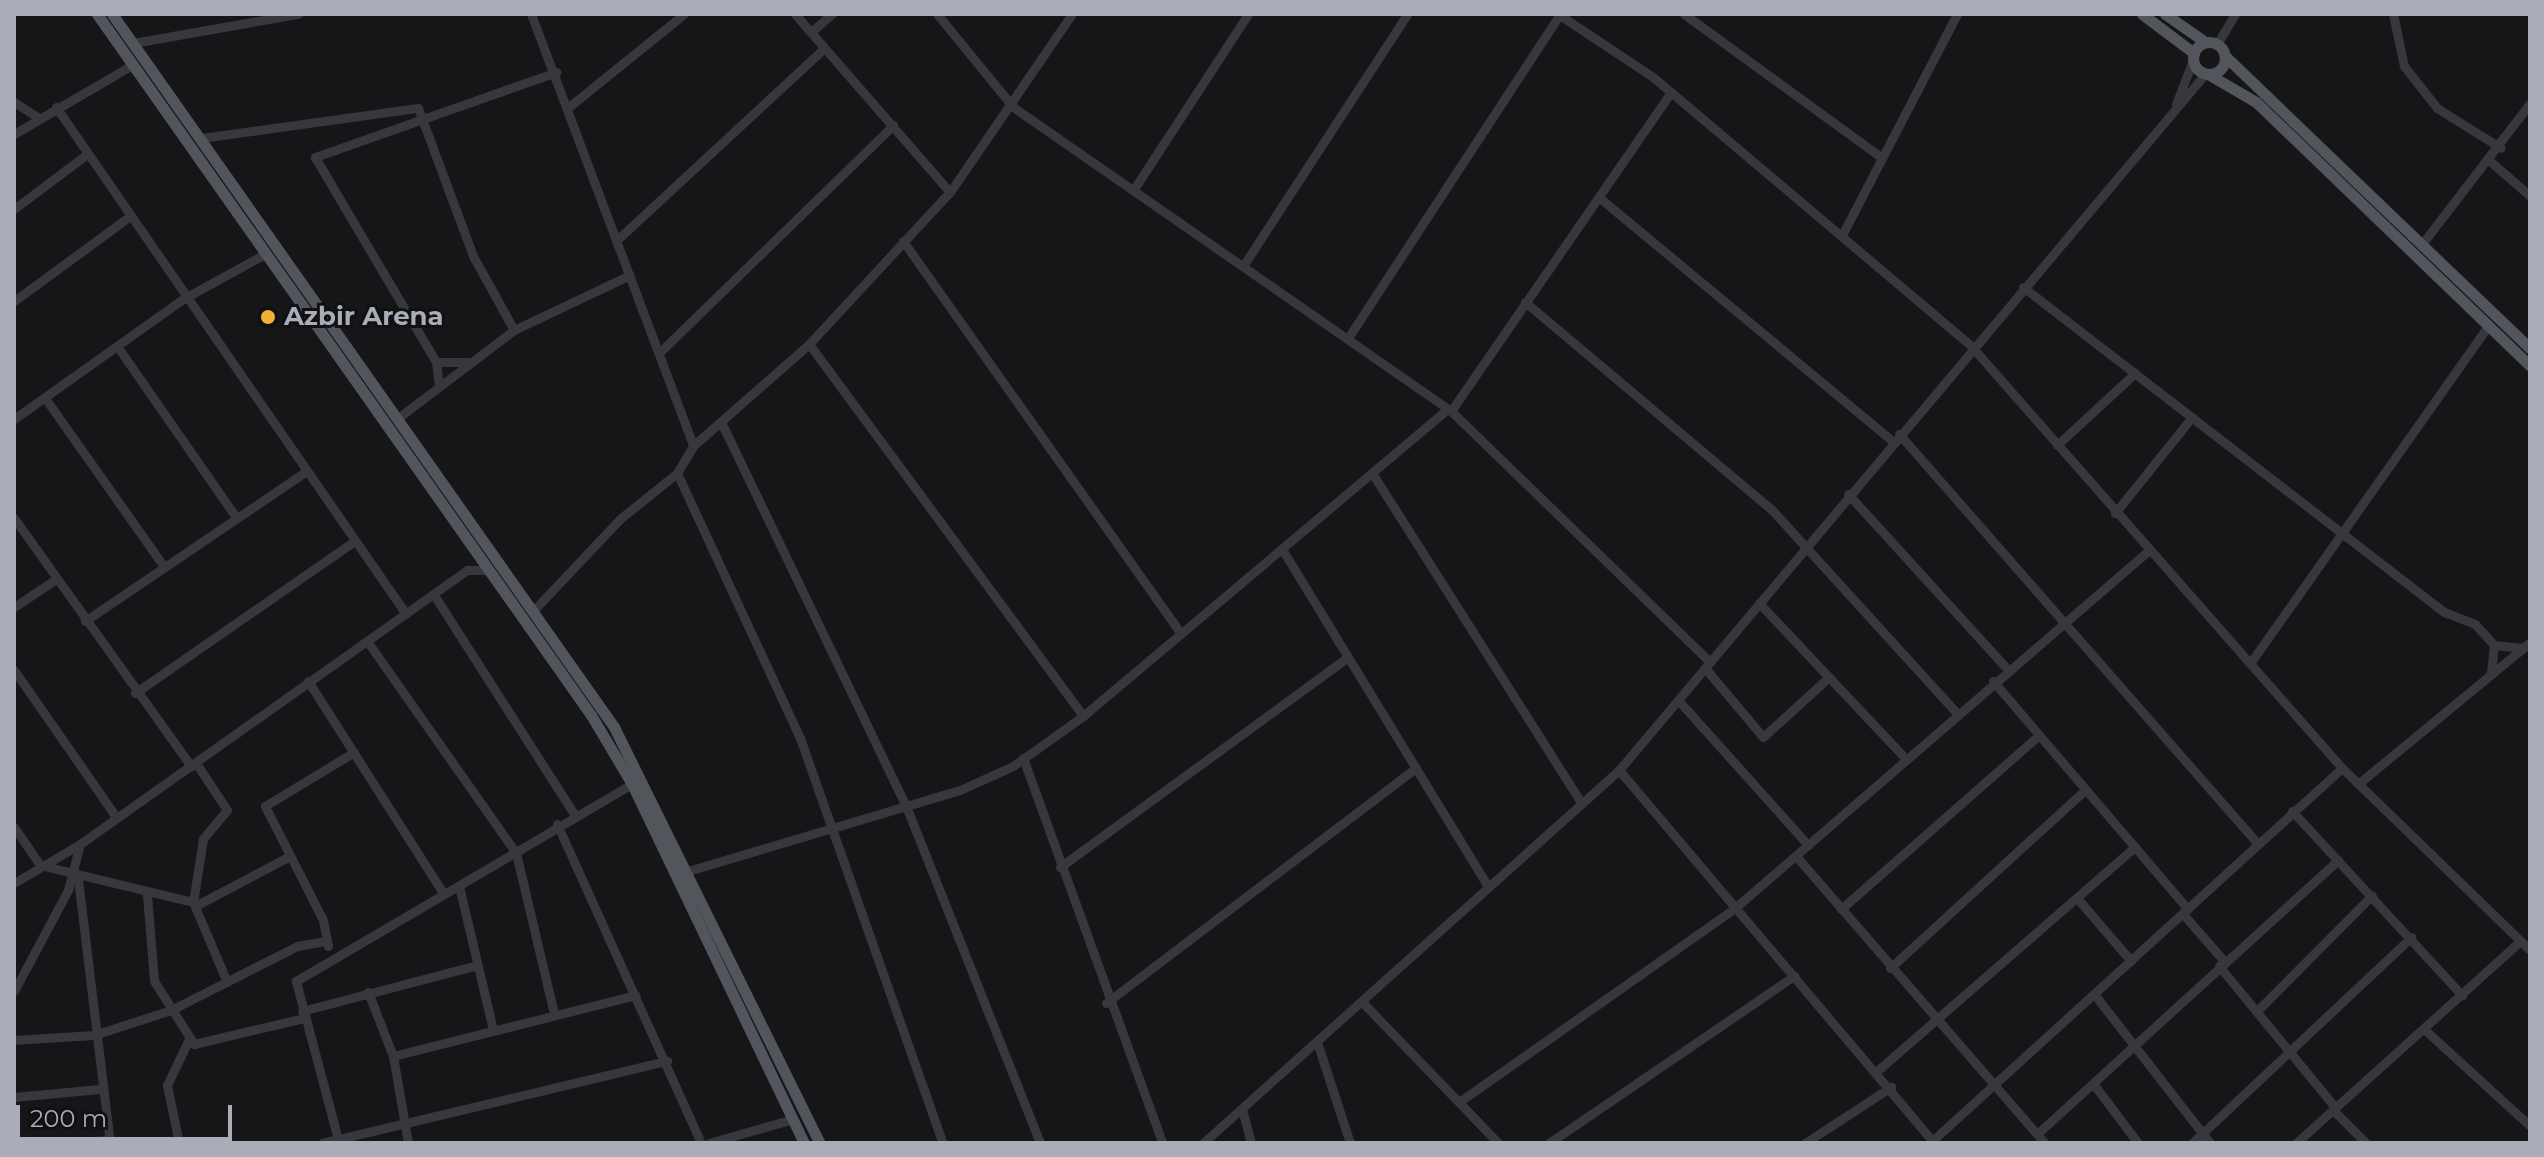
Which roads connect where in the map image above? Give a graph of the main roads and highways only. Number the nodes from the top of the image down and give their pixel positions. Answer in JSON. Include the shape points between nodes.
{"nodes":[{"id":1,"x":97,"y":14,"type":"edge"},
{"id":2,"x":112,"y":14,"type":"edge"},
{"id":3,"x":2142,"y":14,"type":"edge"},
{"id":4,"x":2165,"y":14,"type":"edge"},
{"id":5,"x":2211,"y":43,"type":"junction"},
{"id":6,"x":2225,"y":56,"type":"junction"},
{"id":7,"x":2193,"y":57,"type":"junction"},
{"id":8,"x":2206,"y":74,"type":"junction"},
{"id":9,"x":2425,"y":253,"type":"junction"},
{"id":10,"x":2530,"y":348,"type":"edge"},
{"id":11,"x":2530,"y":366,"type":"edge"},
{"id":12,"x":422,"y":465,"type":"junction"},
{"id":13,"x":676,"y":858,"type":"junction"},
{"id":14,"x":804,"y":1143,"type":"edge"},
{"id":15,"x":820,"y":1143,"type":"edge"}],
"edges":[{"from":1,"to":12,"type":"main road","via":[[265,254]]},
{"from":2,"to":12,"type":"main road","via":[[398,418]]},
{"from":3,"to":7,"type":"main road"},
{"from":4,"to":5,"type":"main road"},
{"from":5,"to":6,"type":"main road"},
{"from":5,"to":7,"type":"main road"},
{"from":6,"to":8,"type":"main road","via":[[2220,70]]},
{"from":6,"to":9,"type":"main road"},
{"from":7,"to":8,"type":"main road"},
{"from":8,"to":9,"type":"main road","via":[[2256,102]]},
{"from":9,"to":10,"type":"main road"},
{"from":9,"to":11,"type":"main road"},
{"from":12,"to":13,"type":"main road"},
{"from":12,"to":13,"type":"main road","via":[[614,727]]},
{"from":13,"to":14,"type":"main road"},
{"from":13,"to":15,"type":"main road","via":[[688,871]]}]}
